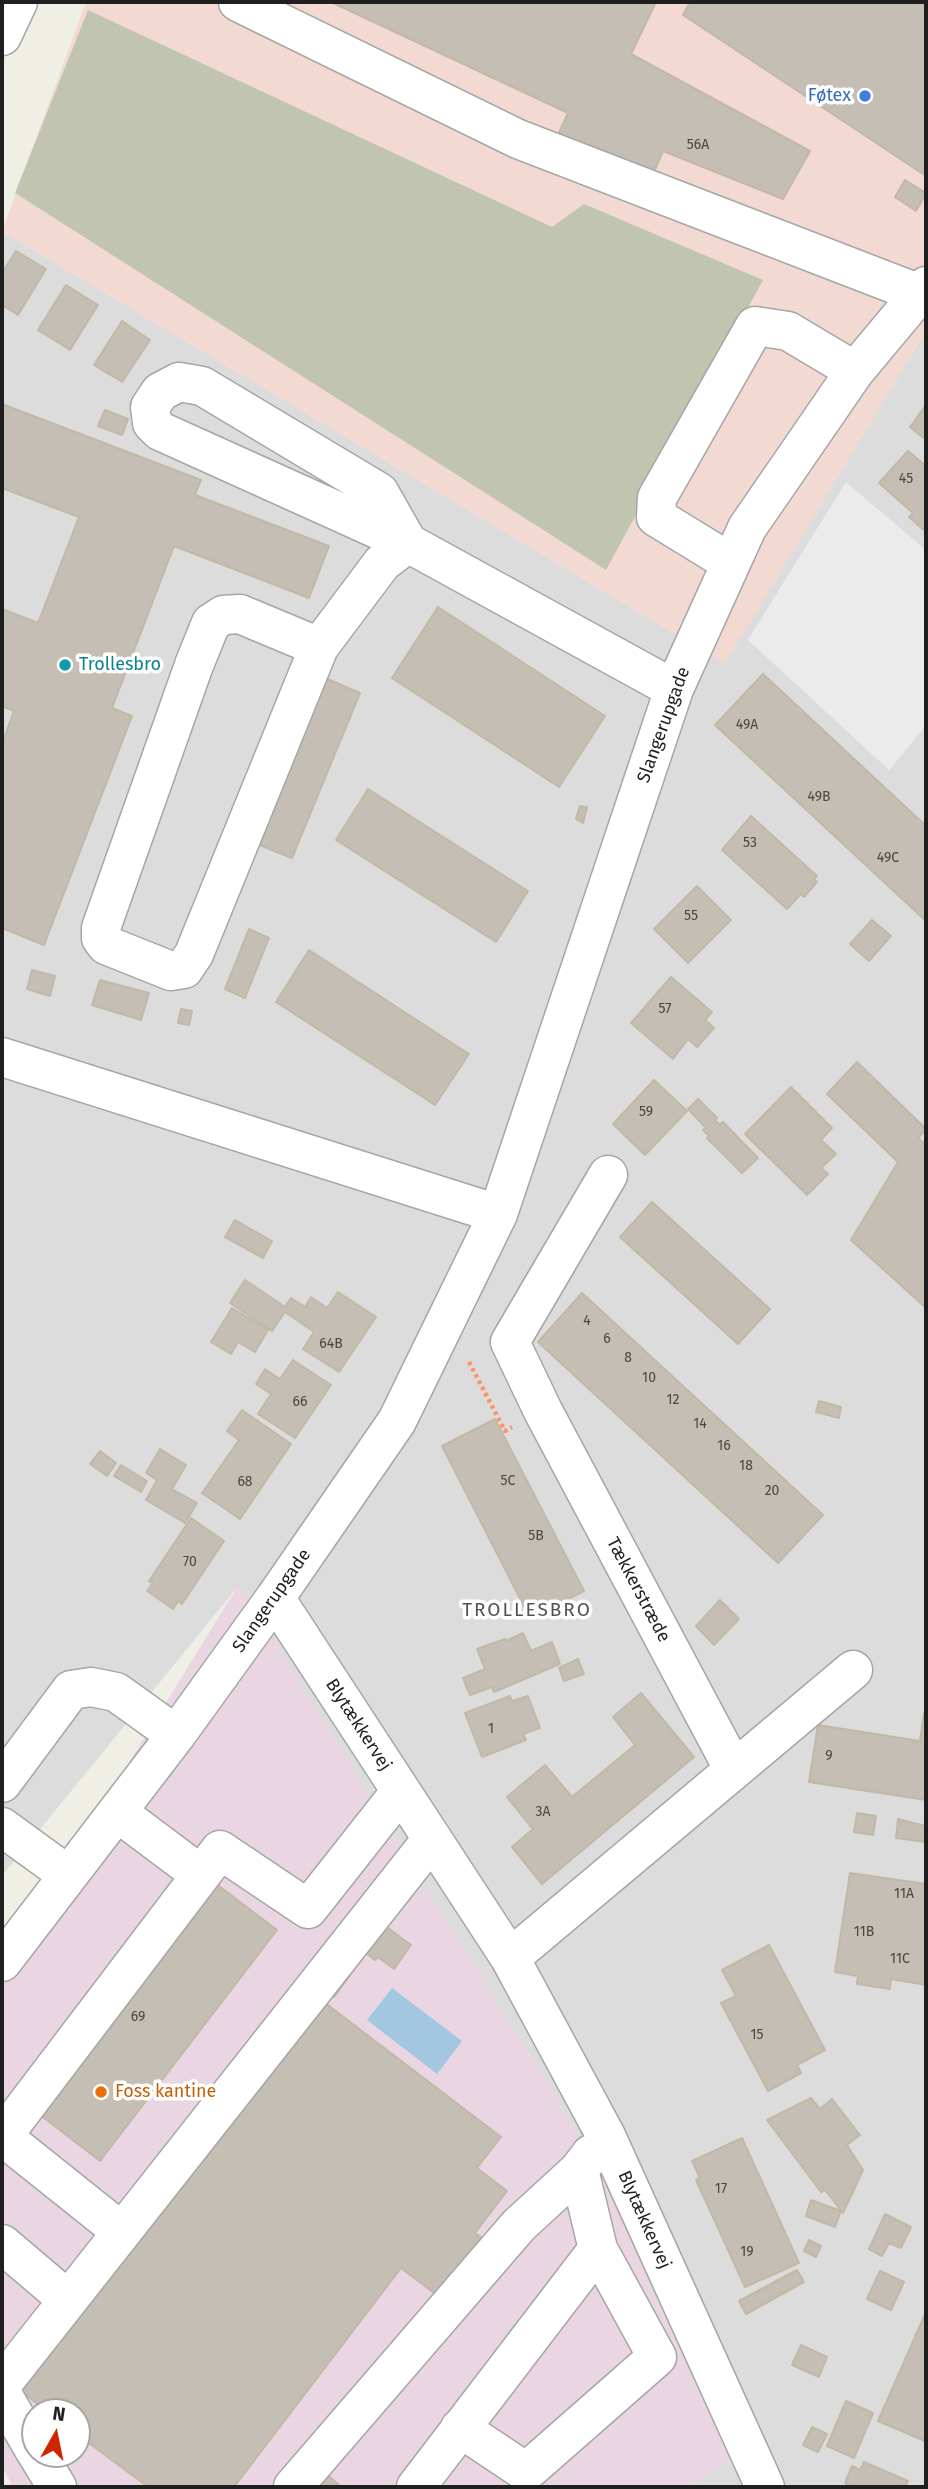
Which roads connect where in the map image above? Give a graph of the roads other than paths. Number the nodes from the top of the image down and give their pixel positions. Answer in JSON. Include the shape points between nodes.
{"nodes":[{"id":1,"x":18,"y":2,"type":"edge"},
{"id":2,"x":238,"y":2,"type":"edge"},
{"id":3,"x":2,"y":36,"type":"edge"},
{"id":4,"x":923,"y":290,"type":"edge"},
{"id":5,"x":855,"y":371,"type":"junction"},
{"id":6,"x":408,"y":543,"type":"junction"},
{"id":7,"x":731,"y":563,"type":"junction"},
{"id":8,"x":318,"y":647,"type":"junction"},
{"id":9,"x":674,"y":689,"type":"junction"},
{"id":10,"x":2,"y":1057,"type":"edge"},
{"id":11,"x":608,"y":1175,"type":"dead end"},
{"id":12,"x":498,"y":1214,"type":"junction"},
{"id":13,"x":275,"y":1598,"type":"junction"},
{"id":14,"x":853,"y":1670,"type":"dead end"},
{"id":15,"x":176,"y":1735,"type":"junction"},
{"id":16,"x":734,"y":1770,"type":"junction"},
{"id":17,"x":2,"y":1783,"type":"edge"},
{"id":18,"x":401,"y":1791,"type":"junction"},
{"id":19,"x":117,"y":1812,"type":"junction"},
{"id":20,"x":2,"y":1827,"type":"edge"},
{"id":21,"x":432,"y":1839,"type":"junction"},
{"id":22,"x":68,"y":1875,"type":"junction"},
{"id":23,"x":201,"y":1875,"type":"junction"},
{"id":24,"x":330,"y":1881,"type":"junction"},
{"id":25,"x":373,"y":1913,"type":"junction"},
{"id":26,"x":510,"y":1958,"type":"junction"},
{"id":27,"x":2,"y":1962,"type":"edge"},
{"id":28,"x":2,"y":2136,"type":"edge"},
{"id":29,"x":606,"y":2136,"type":"junction"},
{"id":30,"x":579,"y":2170,"type":"junction"},
{"id":31,"x":122,"y":2232,"type":"junction"},
{"id":32,"x":2,"y":2244,"type":"edge"},
{"id":33,"x":598,"y":2249,"type":"junction"},
{"id":34,"x":68,"y":2300,"type":"junction"},
{"id":35,"x":2,"y":2384,"type":"edge"},
{"id":36,"x":2,"y":2394,"type":"edge"},
{"id":37,"x":21,"y":2426,"type":"edge"},
{"id":38,"x":460,"y":2428,"type":"junction"},
{"id":39,"x":46,"y":2468,"type":"edge"},
{"id":40,"x":57,"y":2487,"type":"edge"},
{"id":41,"x":293,"y":2487,"type":"edge"},
{"id":42,"x":416,"y":2487,"type":"edge"},
{"id":43,"x":765,"y":2487,"type":"edge"}],
"edges":[{"from":1,"to":3,"type":"street"},
{"from":2,"to":4,"type":"street","via":[[518,139]]},
{"from":4,"to":5,"type":"street","name":"Slangerupgade"},
{"from":5,"to":7,"type":"street","name":"Slangerupgade","via":[[747,528]]},
{"from":5,"to":7,"type":"street","via":[[788,331],[755,326],[657,498],[656,517]]},
{"from":6,"to":6,"type":"street","via":[[379,492],[202,386],[179,382],[160,392],[150,407],[152,423],[160,431]]},
{"from":6,"to":8,"type":"street","via":[[382,563]]},
{"from":6,"to":9,"type":"street"},
{"from":7,"to":9,"type":"street","name":"Slangerupgade"},
{"from":8,"to":8,"type":"street","via":[[200,941],[184,969],[172,971],[106,945],[102,928],[211,623],[223,615],[240,614]]},
{"from":9,"to":12,"type":"street","name":"Slangerupgade"},
{"from":10,"to":12,"type":"street"},
{"from":11,"to":16,"type":"street","name":"Tækkerstræde","via":[[510,1342]]},
{"from":12,"to":13,"type":"street","name":"Slangerupgade","via":[[397,1421]]},
{"from":13,"to":15,"type":"street","name":"Slangerupgade"},
{"from":13,"to":18,"type":"street","name":"Blytækkervej"},
{"from":14,"to":16,"type":"street"},
{"from":15,"to":17,"type":"street","via":[[116,1692],[91,1686],[71,1689]]},
{"from":15,"to":19,"type":"street","name":"Slangerupgade"},
{"from":16,"to":26,"type":"street"},
{"from":18,"to":21,"type":"street","name":"Blytækkervej"},
{"from":18,"to":24,"type":"street"},
{"from":19,"to":22,"type":"street","name":"Slangerupgade"},
{"from":19,"to":23,"type":"street"},
{"from":20,"to":22,"type":"street"},
{"from":21,"to":25,"type":"street"},
{"from":21,"to":26,"type":"street","name":"Blytækkervej"},
{"from":22,"to":27,"type":"street","name":"Slangerupgade"},
{"from":23,"to":24,"type":"street","via":[[220,1850],[308,1909]]},
{"from":23,"to":28,"type":"street"},
{"from":24,"to":25,"type":"street"},
{"from":25,"to":31,"type":"street"},
{"from":26,"to":29,"type":"street","name":"Blytækkervej"},
{"from":28,"to":31,"type":"street"},
{"from":29,"to":30,"type":"street"},
{"from":29,"to":43,"type":"street","name":"Blytækkervej"},
{"from":30,"to":33,"type":"street"},
{"from":30,"to":41,"type":"street","via":[[519,2225]]},
{"from":31,"to":34,"type":"street"},
{"from":32,"to":34,"type":"street"},
{"from":33,"to":38,"type":"street"},
{"from":33,"to":38,"type":"street","via":[[657,2357],[526,2472]]},
{"from":34,"to":35,"type":"street"},
{"from":36,"to":37,"type":"street"},
{"from":38,"to":42,"type":"street"},
{"from":39,"to":40,"type":"street"}]}
